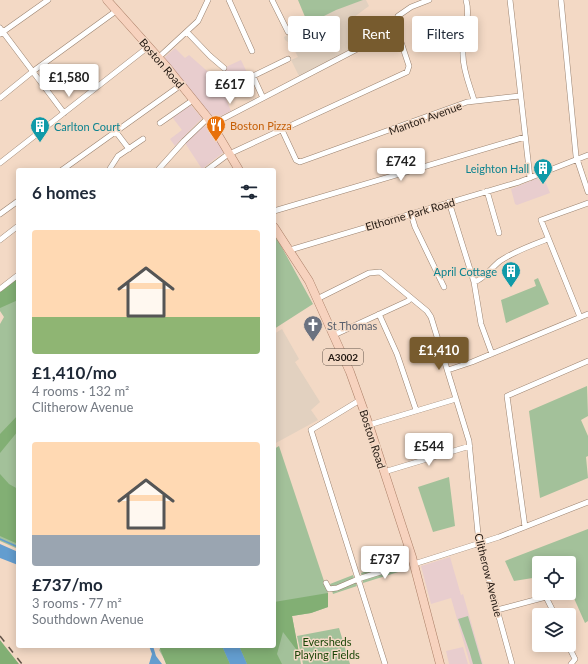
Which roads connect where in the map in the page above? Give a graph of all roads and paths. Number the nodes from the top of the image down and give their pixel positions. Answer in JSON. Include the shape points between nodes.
{"nodes":[{"id":1,"x":48,"y":0,"type":"edge"},
{"id":2,"x":107,"y":0,"type":"edge"},
{"id":3,"x":229,"y":0,"type":"edge"},
{"id":4,"x":272,"y":0,"type":"edge"},
{"id":5,"x":429,"y":0,"type":"edge"},
{"id":6,"x":466,"y":0,"type":"edge"},
{"id":7,"x":510,"y":0,"type":"edge"},
{"id":8,"x":561,"y":0,"type":"edge"},
{"id":9,"x":206,"y":1,"type":"edge"},
{"id":10,"x":116,"y":11,"type":"junction"},
{"id":11,"x":398,"y":16,"type":"dead end"},
{"id":12,"x":1,"y":32,"type":"edge"},
{"id":13,"x":187,"y":32,"type":"junction"},
{"id":14,"x":288,"y":32,"type":"dead end"},
{"id":15,"x":148,"y":47,"type":"junction"},
{"id":16,"x":252,"y":51,"type":"dead end"},
{"id":17,"x":158,"y":58,"type":"junction"},
{"id":18,"x":288,"y":59,"type":"dead end"},
{"id":19,"x":224,"y":68,"type":"dead end"},
{"id":20,"x":32,"y":72,"type":"junction"},
{"id":21,"x":181,"y":85,"type":"junction"},
{"id":22,"x":520,"y":96,"type":"junction"},
{"id":23,"x":0,"y":98,"type":"edge"},
{"id":24,"x":263,"y":98,"type":"junction"},
{"id":25,"x":193,"y":100,"type":"junction"},
{"id":26,"x":474,"y":100,"type":"junction"},
{"id":27,"x":64,"y":113,"type":"junction"},
{"id":28,"x":210,"y":121,"type":"junction"},
{"id":29,"x":160,"y":123,"type":"dead end"},
{"id":30,"x":282,"y":130,"type":"junction"},
{"id":31,"x":116,"y":132,"type":"junction"},
{"id":32,"x":525,"y":137,"type":"junction"},
{"id":33,"x":142,"y":139,"type":"dead end"},
{"id":34,"x":129,"y":149,"type":"junction"},
{"id":35,"x":230,"y":154,"type":"junction"},
{"id":36,"x":588,"y":155,"type":"edge"},
{"id":37,"x":577,"y":159,"type":"junction"},
{"id":38,"x":0,"y":163,"type":"edge"},
{"id":39,"x":65,"y":168,"type":"edge"},
{"id":40,"x":110,"y":168,"type":"edge"},
{"id":41,"x":160,"y":168,"type":"edge"},
{"id":42,"x":210,"y":168,"type":"edge"},
{"id":43,"x":238,"y":168,"type":"edge"},
{"id":44,"x":530,"y":178,"type":"junction"},
{"id":45,"x":487,"y":191,"type":"junction"},
{"id":46,"x":588,"y":192,"type":"edge"},
{"id":47,"x":16,"y":202,"type":"edge"},
{"id":48,"x":449,"y":202,"type":"junction"},
{"id":49,"x":588,"y":203,"type":"edge"},
{"id":50,"x":276,"y":210,"type":"edge"},
{"id":51,"x":0,"y":214,"type":"edge"},
{"id":52,"x":411,"y":214,"type":"junction"},
{"id":53,"x":16,"y":228,"type":"edge"},
{"id":54,"x":276,"y":230,"type":"edge"},
{"id":55,"x":499,"y":233,"type":"dead end"},
{"id":56,"x":548,"y":238,"type":"junction"},
{"id":57,"x":0,"y":240,"type":"edge"},
{"id":58,"x":290,"y":250,"type":"junction"},
{"id":59,"x":16,"y":277,"type":"edge"},
{"id":60,"x":474,"y":282,"type":"junction"},
{"id":61,"x":444,"y":287,"type":"dead end"},
{"id":62,"x":0,"y":289,"type":"edge"},
{"id":63,"x":411,"y":298,"type":"junction"},
{"id":64,"x":317,"y":299,"type":"junction"},
{"id":65,"x":379,"y":314,"type":"junction"},
{"id":66,"x":588,"y":314,"type":"edge"},
{"id":67,"x":580,"y":317,"type":"junction"},
{"id":68,"x":334,"y":335,"type":"junction"},
{"id":69,"x":492,"y":354,"type":"junction"},
{"id":70,"x":588,"y":362,"type":"edge"},
{"id":71,"x":448,"y":370,"type":"junction"},
{"id":72,"x":456,"y":399,"type":"junction"},
{"id":73,"x":360,"y":400,"type":"junction"},
{"id":74,"x":416,"y":410,"type":"junction"},
{"id":75,"x":369,"y":425,"type":"junction"},
{"id":76,"x":470,"y":446,"type":"junction"},
{"id":77,"x":384,"y":472,"type":"junction"},
{"id":78,"x":588,"y":502,"type":"edge"},
{"id":79,"x":525,"y":527,"type":"junction"},
{"id":80,"x":479,"y":544,"type":"junction"},
{"id":81,"x":410,"y":564,"type":"junction"},
{"id":82,"x":358,"y":579,"type":"junction"},
{"id":83,"x":326,"y":583,"type":"dead end"},
{"id":84,"x":551,"y":608,"type":"edge"},
{"id":85,"x":497,"y":610,"type":"junction"},
{"id":86,"x":572,"y":652,"type":"edge"},
{"id":87,"x":385,"y":664,"type":"edge"},
{"id":88,"x":440,"y":664,"type":"edge"},
{"id":89,"x":512,"y":664,"type":"edge"},
{"id":90,"x":571,"y":664,"type":"edge"}],
"edges":[{"from":1,"to":12,"type":"street"},
{"from":2,"to":10,"type":"main road","name":"Boston Road"},
{"from":3,"to":16,"type":"street"},
{"from":4,"to":14,"type":"street"},
{"from":5,"to":11,"type":"street","via":[[411,7]]},
{"from":6,"to":26,"type":"street","via":[[468,12],[463,58]]},
{"from":7,"to":22,"type":"street"},
{"from":8,"to":37,"type":"street"},
{"from":9,"to":13,"type":"street","via":[[202,16]]},
{"from":10,"to":15,"type":"main road","name":"Boston Road"},
{"from":10,"to":20,"type":"street"},
{"from":12,"to":20,"type":"street"},
{"from":13,"to":17,"type":"street"},
{"from":13,"to":19,"type":"street"},
{"from":15,"to":17,"type":"main road","name":"Boston Road"},
{"from":15,"to":27,"type":"street"},
{"from":17,"to":21,"type":"main road","name":"Boston Road"},
{"from":18,"to":24,"type":"street","via":[[253,76]]},
{"from":20,"to":23,"type":"street"},
{"from":20,"to":27,"type":"street"},
{"from":21,"to":25,"type":"main road","name":"Boston Road"},
{"from":21,"to":31,"type":"street"},
{"from":22,"to":26,"type":"street","name":"Manton Avenue"},
{"from":22,"to":32,"type":"street"},
{"from":24,"to":28,"type":"street"},
{"from":24,"to":30,"type":"street","via":[[361,47],[392,23],[395,24],[409,66],[407,72]]},
{"from":25,"to":28,"type":"main road","name":"Boston Road"},
{"from":25,"to":29,"type":"street"},
{"from":26,"to":30,"type":"street","name":"Manton Avenue","via":[[300,162],[296,160]]},
{"from":27,"to":38,"type":"street"},
{"from":28,"to":35,"type":"main road","name":"Boston Road"},
{"from":28,"to":41,"type":"street","via":[[184,141]]},
{"from":30,"to":35,"type":"street"},
{"from":31,"to":34,"type":"street"},
{"from":31,"to":39,"type":"street"},
{"from":32,"to":44,"type":"street"},
{"from":32,"to":50,"type":"street"},
{"from":33,"to":34,"type":"street"},
{"from":34,"to":40,"type":"street","via":[[118,156]]},
{"from":35,"to":42,"type":"street"},
{"from":35,"to":43,"type":"main road","name":"Boston Road"},
{"from":36,"to":37,"type":"street","name":"Elthorne Park Road"},
{"from":37,"to":44,"type":"street","name":"Elthorne Park Road"},
{"from":37,"to":46,"type":"street"},
{"from":44,"to":45,"type":"street","name":"Elthorne Park Road"},
{"from":45,"to":48,"type":"street","name":"Elthorne Park Road"},
{"from":45,"to":55,"type":"street"},
{"from":47,"to":51,"type":"street"},
{"from":48,"to":52,"type":"street","name":"Elthorne Park Road"},
{"from":48,"to":60,"type":"street"},
{"from":49,"to":56,"type":"street","via":[[541,220]]},
{"from":52,"to":58,"type":"street","name":"Elthorne Park Road"},
{"from":52,"to":61,"type":"street"},
{"from":53,"to":57,"type":"street"},
{"from":54,"to":58,"type":"main road","name":"Boston Road","number":"A3002"},
{"from":56,"to":60,"type":"street","via":[[511,254]]},
{"from":56,"to":67,"type":"street"},
{"from":58,"to":64,"type":"main road","name":"Boston Road","number":"A3002"},
{"from":59,"to":62,"type":"street"},
{"from":60,"to":69,"type":"street","via":[[481,324]]},
{"from":63,"to":64,"type":"street","name":"Clitherow Avenue","via":[[384,274],[375,271]]},
{"from":63,"to":65,"type":"street"},
{"from":63,"to":71,"type":"street","name":"Clitherow Avenue","via":[[431,317]]},
{"from":64,"to":68,"type":"main road","name":"Boston Road","number":"A3002"},
{"from":65,"to":68,"type":"street"},
{"from":65,"to":74,"type":"street","via":[[397,354]]},
{"from":66,"to":67,"type":"street"},
{"from":67,"to":69,"type":"street"},
{"from":68,"to":73,"type":"main road","name":"Boston Road","number":"A3002"},
{"from":69,"to":71,"type":"street"},
{"from":70,"to":79,"type":"street","via":[[507,396]]},
{"from":71,"to":72,"type":"street","name":"Clitherow Avenue"},
{"from":72,"to":74,"type":"street"},
{"from":72,"to":76,"type":"street","name":"Clitherow Avenue"},
{"from":73,"to":75,"type":"main road","name":"Boston Road","number":"A3002"},
{"from":73,"to":82,"type":"street","via":[[310,430]]},
{"from":74,"to":75,"type":"street"},
{"from":75,"to":77,"type":"main road","name":"Boston Road","number":"A3002"},
{"from":76,"to":77,"type":"street"},
{"from":76,"to":80,"type":"street","name":"Clitherow Avenue"},
{"from":77,"to":81,"type":"main road","name":"Boston Road","number":"A3002"},
{"from":78,"to":79,"type":"street"},
{"from":79,"to":80,"type":"street"},
{"from":80,"to":81,"type":"street"},
{"from":80,"to":85,"type":"street","name":"Clitherow Avenue"},
{"from":81,"to":82,"type":"street"},
{"from":81,"to":88,"type":"main road","name":"Boston Road","number":"A3002"},
{"from":82,"to":83,"type":"street","via":[[334,589],[330,589]]},
{"from":82,"to":87,"type":"street"},
{"from":84,"to":85,"type":"street","via":[[546,598]]},
{"from":85,"to":89,"type":"street","name":"Clitherow Avenue"},
{"from":86,"to":90,"type":"street","via":[[575,659]]}]}
